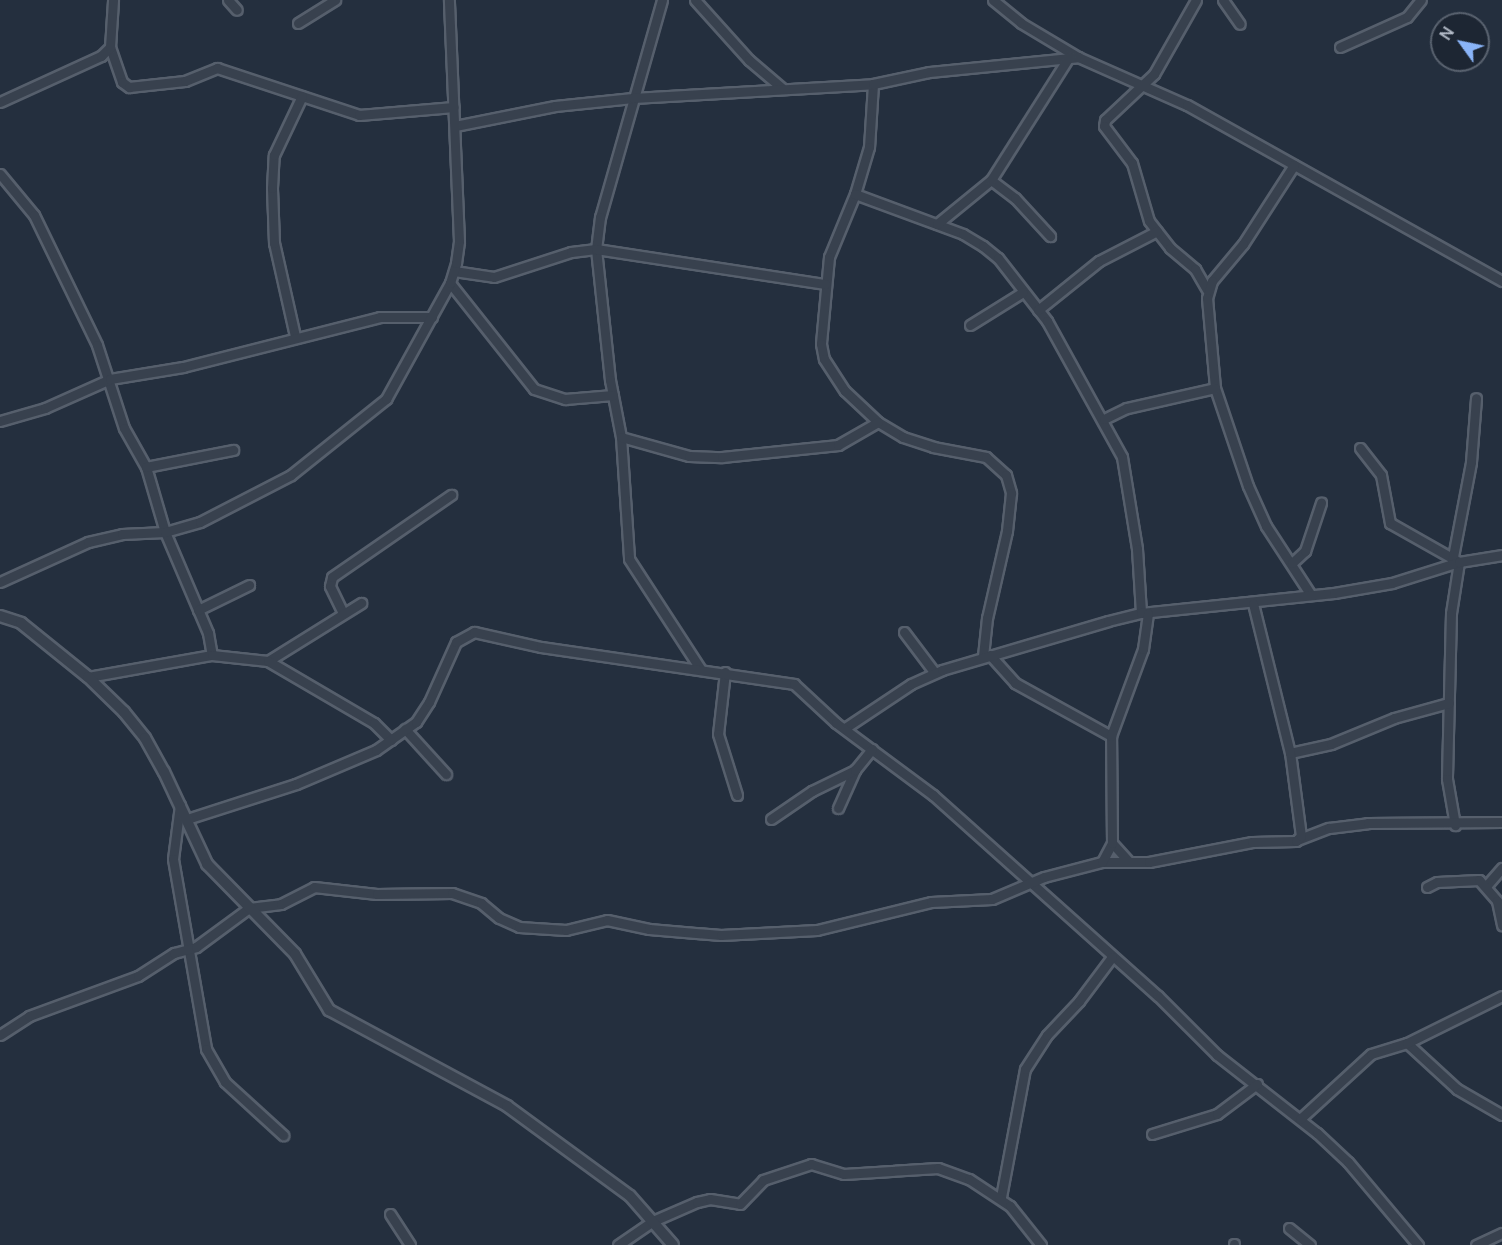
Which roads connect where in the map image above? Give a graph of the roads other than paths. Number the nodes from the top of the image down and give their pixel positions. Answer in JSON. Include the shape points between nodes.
{"nodes":[{"id":1,"x":112,"y":0,"type":"edge"},
{"id":2,"x":228,"y":0,"type":"edge"},
{"id":3,"x":335,"y":0,"type":"edge"},
{"id":4,"x":448,"y":0,"type":"edge"},
{"id":5,"x":662,"y":0,"type":"edge"},
{"id":6,"x":695,"y":0,"type":"edge"},
{"id":7,"x":993,"y":0,"type":"edge"},
{"id":8,"x":1196,"y":0,"type":"edge"},
{"id":9,"x":1223,"y":0,"type":"edge"},
{"id":10,"x":1421,"y":0,"type":"edge"},
{"id":11,"x":237,"y":10,"type":"dead end"},
{"id":12,"x":298,"y":22,"type":"dead end"},
{"id":13,"x":1240,"y":24,"type":"dead end"},
{"id":14,"x":1340,"y":47,"type":"dead end"},
{"id":15,"x":110,"y":48,"type":"junction"},
{"id":16,"x":1074,"y":57,"type":"junction"},
{"id":17,"x":873,"y":84,"type":"junction"},
{"id":18,"x":1145,"y":84,"type":"junction"},
{"id":19,"x":782,"y":88,"type":"junction"},
{"id":20,"x":302,"y":96,"type":"junction"},
{"id":21,"x":633,"y":98,"type":"junction"},
{"id":22,"x":0,"y":102,"type":"edge"},
{"id":23,"x":454,"y":107,"type":"junction"},
{"id":24,"x":455,"y":126,"type":"junction"},
{"id":25,"x":1294,"y":165,"type":"junction"},
{"id":26,"x":0,"y":174,"type":"edge"},
{"id":27,"x":991,"y":180,"type":"junction"},
{"id":28,"x":855,"y":194,"type":"junction"},
{"id":29,"x":937,"y":224,"type":"junction"},
{"id":30,"x":1157,"y":231,"type":"junction"},
{"id":31,"x":1050,"y":236,"type":"dead end"},
{"id":32,"x":596,"y":249,"type":"junction"},
{"id":33,"x":454,"y":271,"type":"junction"},
{"id":34,"x":1502,"y":281,"type":"edge"},
{"id":35,"x":450,"y":283,"type":"junction"},
{"id":36,"x":825,"y":284,"type":"junction"},
{"id":37,"x":1207,"y":290,"type":"junction"},
{"id":38,"x":1023,"y":292,"type":"junction"},
{"id":39,"x":1038,"y":310,"type":"junction"},
{"id":40,"x":432,"y":316,"type":"junction"},
{"id":41,"x":969,"y":325,"type":"dead end"},
{"id":42,"x":295,"y":336,"type":"junction"},
{"id":43,"x":110,"y":379,"type":"junction"},
{"id":44,"x":1215,"y":388,"type":"junction"},
{"id":45,"x":613,"y":395,"type":"junction"},
{"id":46,"x":1476,"y":398,"type":"dead end"},
{"id":47,"x":1104,"y":419,"type":"junction"},
{"id":48,"x":0,"y":421,"type":"edge"},
{"id":49,"x":878,"y":422,"type":"junction"},
{"id":50,"x":621,"y":437,"type":"junction"},
{"id":51,"x":1360,"y":448,"type":"dead end"},
{"id":52,"x":233,"y":450,"type":"dead end"},
{"id":53,"x":146,"y":467,"type":"junction"},
{"id":54,"x":451,"y":495,"type":"dead end"},
{"id":55,"x":1321,"y":503,"type":"dead end"},
{"id":56,"x":165,"y":532,"type":"junction"},
{"id":57,"x":1502,"y":555,"type":"edge"},
{"id":58,"x":1454,"y":562,"type":"junction"},
{"id":59,"x":1292,"y":563,"type":"junction"},
{"id":60,"x":0,"y":582,"type":"edge"},
{"id":61,"x":249,"y":585,"type":"dead end"},
{"id":62,"x":1311,"y":596,"type":"junction"},
{"id":63,"x":362,"y":603,"type":"dead end"},
{"id":64,"x":1252,"y":603,"type":"junction"},
{"id":65,"x":198,"y":610,"type":"junction"},
{"id":66,"x":343,"y":613,"type":"junction"},
{"id":67,"x":1144,"y":613,"type":"junction"},
{"id":68,"x":0,"y":616,"type":"edge"},
{"id":69,"x":904,"y":632,"type":"dead end"},
{"id":70,"x":212,"y":655,"type":"junction"},
{"id":71,"x":986,"y":656,"type":"junction"},
{"id":72,"x":268,"y":662,"type":"junction"},
{"id":73,"x":701,"y":670,"type":"junction"},
{"id":74,"x":725,"y":672,"type":"junction"},
{"id":75,"x":935,"y":673,"type":"junction"},
{"id":76,"x":88,"y":677,"type":"junction"},
{"id":77,"x":1449,"y":703,"type":"junction"},
{"id":78,"x":845,"y":728,"type":"junction"},
{"id":79,"x":405,"y":729,"type":"junction"},
{"id":80,"x":1111,"y":736,"type":"junction"},
{"id":81,"x":391,"y":740,"type":"junction"},
{"id":82,"x":872,"y":749,"type":"junction"},
{"id":83,"x":1290,"y":753,"type":"junction"},
{"id":84,"x":855,"y":770,"type":"junction"},
{"id":85,"x":446,"y":774,"type":"dead end"},
{"id":86,"x":737,"y":795,"type":"dead end"},
{"id":87,"x":180,"y":805,"type":"junction"},
{"id":88,"x":838,"y":808,"type":"dead end"},
{"id":89,"x":187,"y":819,"type":"junction"},
{"id":90,"x":771,"y":819,"type":"dead end"},
{"id":91,"x":1502,"y":822,"type":"edge"},
{"id":92,"x":1455,"y":825,"type":"junction"},
{"id":93,"x":1296,"y":841,"type":"junction"},
{"id":94,"x":1112,"y":843,"type":"junction"},
{"id":95,"x":1128,"y":861,"type":"junction"},
{"id":96,"x":1102,"y":862,"type":"junction"},
{"id":97,"x":1502,"y":868,"type":"edge"},
{"id":98,"x":1030,"y":883,"type":"junction"},
{"id":99,"x":1487,"y":885,"type":"junction"},
{"id":100,"x":1427,"y":887,"type":"dead end"},
{"id":101,"x":249,"y":908,"type":"junction"},
{"id":102,"x":1502,"y":926,"type":"edge"},
{"id":103,"x":186,"y":950,"type":"junction"},
{"id":104,"x":1112,"y":957,"type":"junction"},
{"id":105,"x":1502,"y":996,"type":"edge"},
{"id":106,"x":0,"y":1035,"type":"edge"},
{"id":107,"x":1407,"y":1043,"type":"junction"},
{"id":108,"x":1257,"y":1084,"type":"junction"},
{"id":109,"x":1502,"y":1115,"type":"edge"},
{"id":110,"x":1300,"y":1119,"type":"junction"},
{"id":111,"x":1152,"y":1134,"type":"dead end"},
{"id":112,"x":283,"y":1135,"type":"dead end"},
{"id":113,"x":1001,"y":1197,"type":"junction"},
{"id":114,"x":390,"y":1214,"type":"dead end"},
{"id":115,"x":653,"y":1221,"type":"junction"},
{"id":116,"x":1289,"y":1228,"type":"dead end"},
{"id":117,"x":1502,"y":1233,"type":"edge"},
{"id":118,"x":410,"y":1245,"type":"edge"},
{"id":119,"x":618,"y":1245,"type":"edge"},
{"id":120,"x":673,"y":1245,"type":"edge"},
{"id":121,"x":1041,"y":1245,"type":"edge"},
{"id":122,"x":1310,"y":1245,"type":"edge"},
{"id":123,"x":1418,"y":1245,"type":"edge"},
{"id":124,"x":1476,"y":1245,"type":"edge"}],
"edges":[{"from":1,"to":15,"type":"street"},
{"from":2,"to":11,"type":"street"},
{"from":3,"to":12,"type":"street"},
{"from":4,"to":23,"type":"street"},
{"from":5,"to":21,"type":"street"},
{"from":6,"to":19,"type":"street","via":[[749,60]]},
{"from":7,"to":16,"type":"street"},
{"from":8,"to":18,"type":"street","via":[[1172,46]]},
{"from":9,"to":13,"type":"street"},
{"from":10,"to":14,"type":"street","via":[[1407,18]]},
{"from":15,"to":20,"type":"street","via":[[123,82],[129,87],[185,81],[217,68]]},
{"from":15,"to":22,"type":"street","via":[[90,64]]},
{"from":16,"to":17,"type":"street","via":[[929,72]]},
{"from":16,"to":18,"type":"street"},
{"from":16,"to":27,"type":"street"},
{"from":17,"to":19,"type":"street"},
{"from":17,"to":28,"type":"street","via":[[869,147]]},
{"from":18,"to":25,"type":"street"},
{"from":18,"to":30,"type":"street","via":[[1105,120],[1104,126],[1132,163],[1149,221]]},
{"from":19,"to":21,"type":"street"},
{"from":20,"to":23,"type":"street","via":[[359,115]]},
{"from":20,"to":42,"type":"street","via":[[278,144],[272,188],[274,243]]},
{"from":21,"to":24,"type":"street","via":[[555,106]]},
{"from":21,"to":32,"type":"street","via":[[600,217]]},
{"from":23,"to":24,"type":"street"},
{"from":24,"to":33,"type":"street","via":[[459,241]]},
{"from":25,"to":34,"type":"street"},
{"from":25,"to":37,"type":"street"},
{"from":26,"to":43,"type":"street","via":[[34,215]]},
{"from":27,"to":29,"type":"street"},
{"from":27,"to":31,"type":"street","via":[[1021,204]]},
{"from":28,"to":29,"type":"street"},
{"from":28,"to":36,"type":"street","via":[[829,257]]},
{"from":29,"to":38,"type":"street","via":[[983,246],[998,258]]},
{"from":30,"to":37,"type":"street","via":[[1195,269]]},
{"from":30,"to":39,"type":"street","via":[[1099,261]]},
{"from":32,"to":33,"type":"street","via":[[571,252],[494,277]]},
{"from":32,"to":36,"type":"street"},
{"from":32,"to":45,"type":"street"},
{"from":33,"to":35,"type":"street"},
{"from":35,"to":40,"type":"street"},
{"from":35,"to":45,"type":"street","via":[[534,389],[565,399]]},
{"from":36,"to":49,"type":"street","via":[[821,344],[824,359],[845,391]]},
{"from":37,"to":44,"type":"street"},
{"from":38,"to":39,"type":"street"},
{"from":38,"to":41,"type":"street"},
{"from":39,"to":47,"type":"street"},
{"from":40,"to":42,"type":"street","via":[[380,317]]},
{"from":40,"to":56,"type":"street","via":[[398,382],[367,418],[291,475],[200,522]]},
{"from":42,"to":43,"type":"street","via":[[183,367]]},
{"from":43,"to":48,"type":"street","via":[[45,408]]},
{"from":43,"to":53,"type":"street","via":[[124,428]]},
{"from":44,"to":47,"type":"street","via":[[1147,402]]},
{"from":44,"to":59,"type":"street","via":[[1256,506]]},
{"from":45,"to":50,"type":"street"},
{"from":46,"to":58,"type":"street","via":[[1471,462]]},
{"from":47,"to":67,"type":"street","via":[[1122,457],[1129,484]]},
{"from":49,"to":50,"type":"street","via":[[838,445],[722,458],[689,456]]},
{"from":49,"to":71,"type":"street","via":[[913,441],[986,456],[1006,475],[1011,493],[1007,531],[987,618]]},
{"from":50,"to":73,"type":"street","via":[[629,559]]},
{"from":51,"to":58,"type":"street","via":[[1381,475],[1390,523]]},
{"from":52,"to":53,"type":"street"},
{"from":53,"to":56,"type":"street"},
{"from":54,"to":66,"type":"street","via":[[332,577],[330,586]]},
{"from":55,"to":59,"type":"street","via":[[1305,551]]},
{"from":56,"to":60,"type":"street","via":[[122,534],[88,542]]},
{"from":56,"to":65,"type":"street"},
{"from":57,"to":58,"type":"street"},
{"from":58,"to":62,"type":"street","via":[[1392,583]]},
{"from":58,"to":77,"type":"street"},
{"from":59,"to":62,"type":"street"},
{"from":61,"to":65,"type":"street"},
{"from":62,"to":64,"type":"street"},
{"from":63,"to":66,"type":"street"},
{"from":64,"to":67,"type":"street"},
{"from":64,"to":83,"type":"street"},
{"from":65,"to":70,"type":"street"},
{"from":66,"to":72,"type":"street"},
{"from":67,"to":71,"type":"street"},
{"from":67,"to":80,"type":"street","via":[[1143,650]]},
{"from":68,"to":76,"type":"street","via":[[21,623]]},
{"from":69,"to":75,"type":"street"},
{"from":70,"to":72,"type":"street"},
{"from":70,"to":76,"type":"street"},
{"from":71,"to":75,"type":"street"},
{"from":71,"to":80,"type":"street","via":[[1015,683]]},
{"from":72,"to":81,"type":"street","via":[[374,723]]},
{"from":73,"to":74,"type":"street"},
{"from":73,"to":79,"type":"street","via":[[541,647],[474,632],[456,642],[429,702]]},
{"from":74,"to":78,"type":"street","via":[[794,684]]},
{"from":74,"to":86,"type":"street","via":[[718,734]]},
{"from":75,"to":78,"type":"street","via":[[878,703]]},
{"from":76,"to":87,"type":"street","via":[[145,738]]},
{"from":77,"to":83,"type":"street","via":[[1394,718],[1331,744]]},
{"from":77,"to":92,"type":"street","via":[[1447,779]]},
{"from":78,"to":82,"type":"street"},
{"from":79,"to":81,"type":"street"},
{"from":79,"to":85,"type":"street"},
{"from":80,"to":94,"type":"street"},
{"from":81,"to":89,"type":"street","via":[[342,767]]},
{"from":82,"to":84,"type":"street"},
{"from":82,"to":98,"type":"street","via":[[933,795]]},
{"from":83,"to":93,"type":"street","via":[[1302,830]]},
{"from":84,"to":88,"type":"street"},
{"from":84,"to":90,"type":"street","via":[[812,791]]},
{"from":87,"to":89,"type":"street"},
{"from":87,"to":103,"type":"street","via":[[173,859]]},
{"from":89,"to":101,"type":"street","via":[[207,864]]},
{"from":91,"to":92,"type":"street"},
{"from":92,"to":93,"type":"street","via":[[1368,823],[1329,828]]},
{"from":93,"to":95,"type":"street","via":[[1252,842],[1149,862]]},
{"from":94,"to":95,"type":"street"},
{"from":94,"to":96,"type":"street"},
{"from":95,"to":96,"type":"street"},
{"from":96,"to":98,"type":"street"},
{"from":97,"to":99,"type":"street"},
{"from":98,"to":101,"type":"street","via":[[999,898],[932,902],[817,930],[721,935],[649,929],[607,920],[566,930],[519,927],[499,918],[481,903],[452,893],[377,894],[314,887],[281,904]]},
{"from":98,"to":104,"type":"street"},
{"from":99,"to":100,"type":"street","via":[[1468,880],[1437,882]]},
{"from":99,"to":102,"type":"street","via":[[1497,901]]},
{"from":101,"to":103,"type":"street"},
{"from":101,"to":115,"type":"street","via":[[295,954],[329,1010],[507,1106],[604,1174]]},
{"from":103,"to":106,"type":"street","via":[[161,960],[138,976],[29,1016]]},
{"from":103,"to":112,"type":"street","via":[[200,1028],[214,1066],[225,1082]]},
{"from":104,"to":108,"type":"street","via":[[1217,1055]]},
{"from":104,"to":113,"type":"street","via":[[1047,1035],[1025,1069]]},
{"from":105,"to":107,"type":"street"},
{"from":107,"to":109,"type":"street","via":[[1457,1089]]},
{"from":107,"to":110,"type":"street","via":[[1359,1061]]},
{"from":108,"to":110,"type":"street"},
{"from":108,"to":111,"type":"street","via":[[1224,1111]]},
{"from":110,"to":123,"type":"street","via":[[1348,1162]]},
{"from":113,"to":115,"type":"street","via":[[938,1168],[844,1174],[811,1164],[763,1180],[740,1204],[710,1199]]},
{"from":113,"to":121,"type":"street"},
{"from":114,"to":118,"type":"street"},
{"from":115,"to":119,"type":"street"},
{"from":115,"to":120,"type":"street"},
{"from":116,"to":122,"type":"street"},
{"from":117,"to":124,"type":"street"}]}
